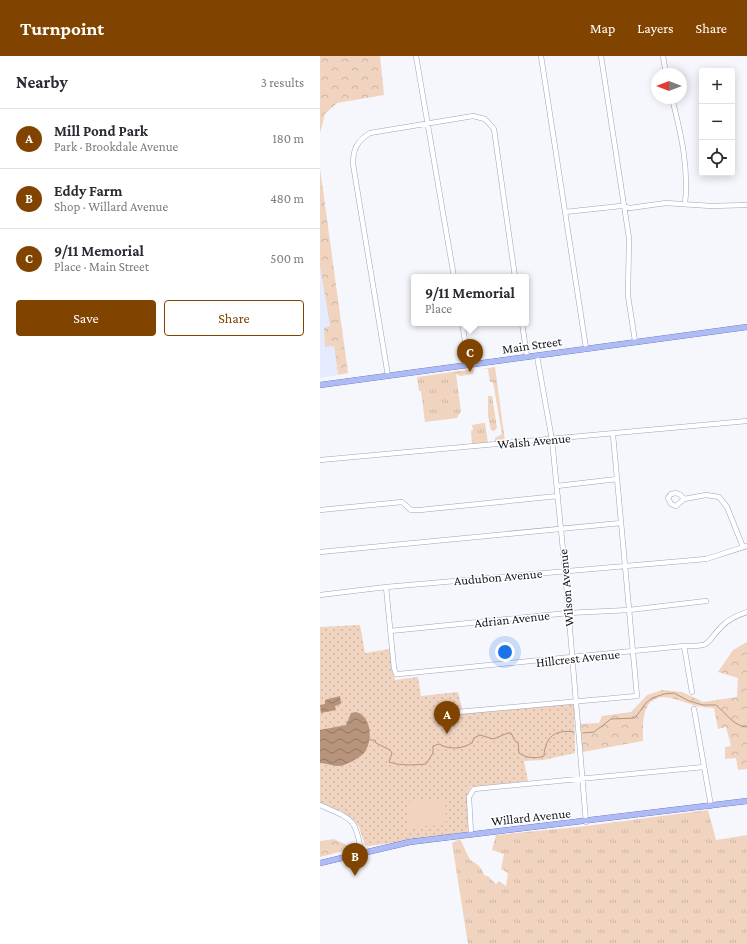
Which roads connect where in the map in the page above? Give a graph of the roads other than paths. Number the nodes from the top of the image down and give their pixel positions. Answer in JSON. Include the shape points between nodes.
{"nodes":[{"id":1,"x":416,"y":56,"type":"edge"},
{"id":2,"x":541,"y":56,"type":"edge"},
{"id":3,"x":602,"y":56,"type":"edge"},
{"id":4,"x":663,"y":56,"type":"edge"},
{"id":5,"x":665,"y":68,"type":"edge"},
{"id":6,"x":673,"y":104,"type":"edge"},
{"id":7,"x":427,"y":123,"type":"junction"},
{"id":8,"x":685,"y":204,"type":"junction"},
{"id":9,"x":747,"y":205,"type":"edge"},
{"id":10,"x":625,"y":207,"type":"junction"},
{"id":11,"x":565,"y":212,"type":"junction"},
{"id":12,"x":453,"y":274,"type":"edge"},
{"id":13,"x":515,"y":274,"type":"edge"},
{"id":14,"x":463,"y":326,"type":"edge"},
{"id":15,"x":522,"y":326,"type":"edge"},
{"id":16,"x":747,"y":327,"type":"edge"},
{"id":17,"x":635,"y":341,"type":"junction"},
{"id":18,"x":586,"y":348,"type":"junction"},
{"id":19,"x":537,"y":356,"type":"junction"},
{"id":20,"x":527,"y":357,"type":"junction"},
{"id":21,"x":469,"y":364,"type":"junction"},
{"id":22,"x":388,"y":376,"type":"junction"},
{"id":23,"x":320,"y":386,"type":"edge"},
{"id":24,"x":747,"y":421,"type":"edge"},
{"id":25,"x":613,"y":435,"type":"junction"},
{"id":26,"x":552,"y":440,"type":"junction"},
{"id":27,"x":320,"y":460,"type":"edge"},
{"id":28,"x":617,"y":479,"type":"junction"},
{"id":29,"x":556,"y":486,"type":"junction"},
{"id":30,"x":558,"y":496,"type":"junction"},
{"id":31,"x":684,"y":499,"type":"dead end"},
{"id":32,"x":320,"y":510,"type":"edge"},
{"id":33,"x":621,"y":523,"type":"junction"},
{"id":34,"x":560,"y":529,"type":"junction"},
{"id":35,"x":745,"y":547,"type":"edge"},
{"id":36,"x":320,"y":552,"type":"edge"},
{"id":37,"x":626,"y":567,"type":"junction"},
{"id":38,"x":565,"y":570,"type":"junction"},
{"id":39,"x":386,"y":587,"type":"junction"},
{"id":40,"x":320,"y":595,"type":"edge"},
{"id":41,"x":706,"y":601,"type":"dead end"},
{"id":42,"x":629,"y":610,"type":"junction"},
{"id":43,"x":747,"y":612,"type":"edge"},
{"id":44,"x":568,"y":613,"type":"junction"},
{"id":45,"x":390,"y":631,"type":"junction"},
{"id":46,"x":684,"y":646,"type":"junction"},
{"id":47,"x":634,"y":652,"type":"junction"},
{"id":48,"x":572,"y":658,"type":"junction"},
{"id":49,"x":692,"y":692,"type":"dead end"},
{"id":50,"x":576,"y":701,"type":"junction"},
{"id":51,"x":694,"y":709,"type":"dead end"},
{"id":52,"x":447,"y":712,"type":"dead end"},
{"id":53,"x":704,"y":767,"type":"junction"},
{"id":54,"x":582,"y":780,"type":"junction"},
{"id":55,"x":747,"y":801,"type":"edge"},
{"id":56,"x":320,"y":805,"type":"edge"},
{"id":57,"x":711,"y":806,"type":"junction"},
{"id":58,"x":586,"y":822,"type":"junction"},
{"id":59,"x":471,"y":834,"type":"junction"},
{"id":60,"x":361,"y":852,"type":"junction"},
{"id":61,"x":320,"y":863,"type":"edge"}],
"edges":[{"from":1,"to":7,"type":"street"},
{"from":2,"to":11,"type":"street"},
{"from":3,"to":10,"type":"street"},
{"from":4,"to":5,"type":"street"},
{"from":6,"to":8,"type":"street","via":[[681,135],[687,181]]},
{"from":7,"to":12,"type":"street"},
{"from":7,"to":13,"type":"street","via":[[473,116],[485,119],[494,129]]},
{"from":7,"to":22,"type":"street","via":[[370,133],[356,145],[353,153]]},
{"from":8,"to":9,"type":"street"},
{"from":8,"to":10,"type":"street"},
{"from":10,"to":11,"type":"street"},
{"from":10,"to":17,"type":"street","via":[[629,238],[628,296]]},
{"from":11,"to":18,"type":"street"},
{"from":14,"to":21,"type":"street"},
{"from":15,"to":20,"type":"street"},
{"from":16,"to":17,"type":"main road","name":"Main Street"},
{"from":17,"to":18,"type":"main road","name":"Main Street"},
{"from":18,"to":19,"type":"main road","name":"Main Street"},
{"from":19,"to":20,"type":"main road","name":"Main Street"},
{"from":19,"to":26,"type":"street","name":"Wilson Avenue"},
{"from":20,"to":21,"type":"main road","name":"Main Street"},
{"from":21,"to":22,"type":"main road","name":"Main Street"},
{"from":22,"to":23,"type":"main road","name":"Main Street"},
{"from":24,"to":25,"type":"street","name":"Walsh Avenue"},
{"from":25,"to":26,"type":"street","name":"Walsh Avenue"},
{"from":25,"to":28,"type":"street"},
{"from":26,"to":27,"type":"street","name":"Walsh Avenue"},
{"from":26,"to":29,"type":"street","name":"Wilson Avenue"},
{"from":28,"to":29,"type":"street"},
{"from":28,"to":33,"type":"street"},
{"from":29,"to":30,"type":"street","name":"Wilson Avenue"},
{"from":30,"to":32,"type":"street","via":[[420,510],[411,510],[402,502]]},
{"from":30,"to":34,"type":"street","name":"Wilson Avenue"},
{"from":31,"to":35,"type":"street","via":[[718,497],[727,507]]},
{"from":33,"to":34,"type":"street"},
{"from":33,"to":37,"type":"street"},
{"from":34,"to":36,"type":"street"},
{"from":34,"to":38,"type":"street","name":"Wilson Avenue"},
{"from":35,"to":37,"type":"street","name":"Audubon Avenue","via":[[706,559]]},
{"from":37,"to":38,"type":"street","name":"Audubon Avenue"},
{"from":37,"to":42,"type":"street"},
{"from":38,"to":39,"type":"street","name":"Audubon Avenue"},
{"from":38,"to":44,"type":"street","name":"Wilson Avenue"},
{"from":39,"to":40,"type":"street","name":"Audubon Avenue"},
{"from":39,"to":45,"type":"street"},
{"from":41,"to":42,"type":"street","name":"Adrian Avenue"},
{"from":42,"to":44,"type":"street","name":"Adrian Avenue"},
{"from":42,"to":47,"type":"street"},
{"from":43,"to":46,"type":"street","name":"Hillcrest Avenue","via":[[733,617],[722,626],[710,643]]},
{"from":44,"to":45,"type":"street","name":"Adrian Avenue"},
{"from":44,"to":48,"type":"street","name":"Wilson Avenue"},
{"from":45,"to":48,"type":"street","name":"Hillcrest Avenue","via":[[396,674]]},
{"from":46,"to":47,"type":"street","name":"Hillcrest Avenue"},
{"from":46,"to":49,"type":"street"},
{"from":47,"to":48,"type":"street","name":"Hillcrest Avenue"},
{"from":47,"to":50,"type":"street","via":[[637,696]]},
{"from":48,"to":50,"type":"street","name":"Wilson Avenue"},
{"from":50,"to":52,"type":"street"},
{"from":50,"to":54,"type":"street","name":"Wilson Avenue"},
{"from":51,"to":53,"type":"street"},
{"from":53,"to":54,"type":"street"},
{"from":53,"to":57,"type":"street"},
{"from":54,"to":58,"type":"street","name":"Wilson Avenue"},
{"from":54,"to":59,"type":"street","via":[[471,791]]},
{"from":55,"to":57,"type":"main road","name":"Willard Avenue"},
{"from":56,"to":60,"type":"street","via":[[353,822]]},
{"from":57,"to":58,"type":"main road","name":"Willard Avenue"},
{"from":58,"to":59,"type":"main road","name":"Willard Avenue"},
{"from":59,"to":60,"type":"main road","name":"Willard Avenue"},
{"from":60,"to":61,"type":"main road","name":"Willard Avenue"}]}
